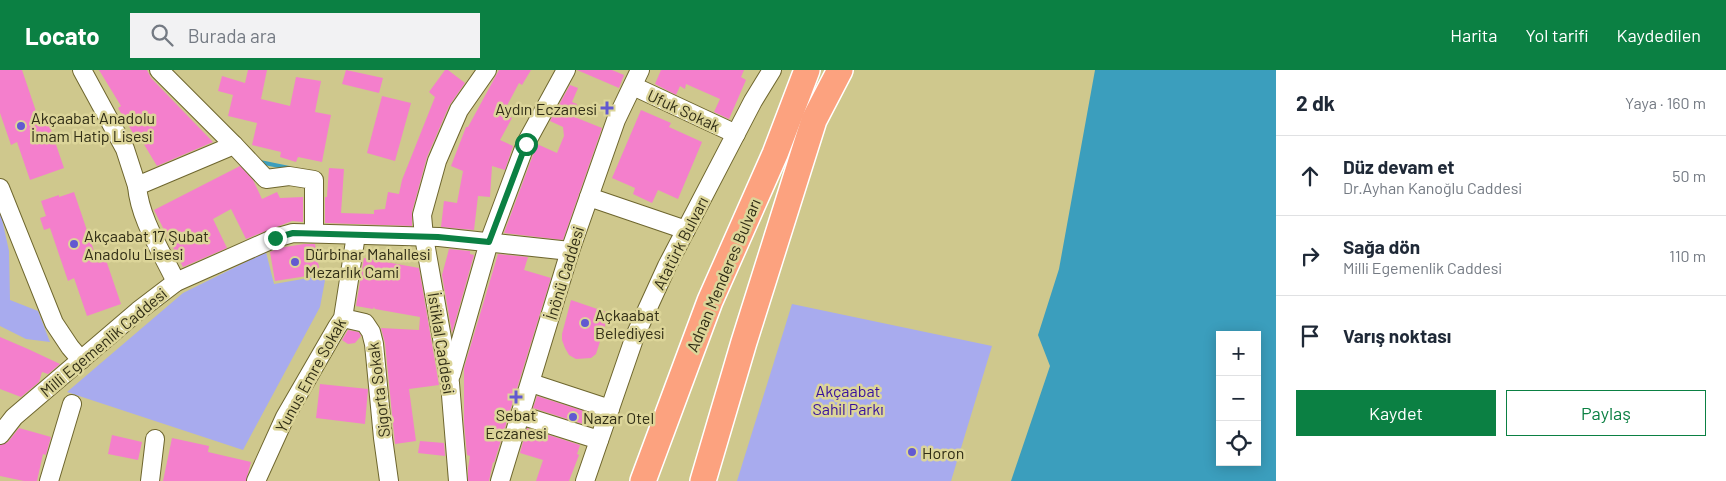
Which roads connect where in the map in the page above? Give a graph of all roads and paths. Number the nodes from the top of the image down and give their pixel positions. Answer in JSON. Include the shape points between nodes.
{"nodes":[{"id":1,"x":82,"y":70,"type":"edge"},
{"id":2,"x":159,"y":70,"type":"edge"},
{"id":3,"x":487,"y":70,"type":"edge"},
{"id":4,"x":566,"y":70,"type":"edge"},
{"id":5,"x":640,"y":70,"type":"edge"},
{"id":6,"x":772,"y":70,"type":"edge"},
{"id":7,"x":807,"y":70,"type":"edge"},
{"id":8,"x":840,"y":70,"type":"edge"},
{"id":9,"x":633,"y":86,"type":"junction"},
{"id":10,"x":736,"y":134,"type":"junction"},
{"id":11,"x":234,"y":145,"type":"junction"},
{"id":12,"x":137,"y":186,"type":"junction"},
{"id":13,"x":0,"y":188,"type":"edge"},
{"id":14,"x":589,"y":197,"type":"junction"},
{"id":15,"x":686,"y":230,"type":"junction"},
{"id":16,"x":314,"y":234,"type":"junction"},
{"id":17,"x":356,"y":235,"type":"junction"},
{"id":18,"x":424,"y":237,"type":"junction"},
{"id":19,"x":489,"y":242,"type":"junction"},
{"id":20,"x":570,"y":251,"type":"junction"},
{"id":21,"x":176,"y":282,"type":"junction"},
{"id":22,"x":344,"y":318,"type":"junction"},
{"id":23,"x":81,"y":360,"type":"junction"},
{"id":24,"x":450,"y":383,"type":"junction"},
{"id":25,"x":531,"y":383,"type":"junction"},
{"id":26,"x":72,"y":404,"type":"dead end"},
{"id":27,"x":610,"y":409,"type":"junction"},
{"id":28,"x":520,"y":415,"type":"junction"},
{"id":29,"x":0,"y":435,"type":"edge"},
{"id":30,"x":154,"y":439,"type":"dead end"},
{"id":31,"x":599,"y":440,"type":"junction"},
{"id":32,"x":49,"y":481,"type":"edge"},
{"id":33,"x":150,"y":481,"type":"edge"},
{"id":34,"x":256,"y":481,"type":"edge"},
{"id":35,"x":389,"y":481,"type":"edge"},
{"id":36,"x":458,"y":481,"type":"edge"},
{"id":37,"x":500,"y":481,"type":"edge"},
{"id":38,"x":585,"y":481,"type":"edge"},
{"id":39,"x":643,"y":481,"type":"edge"},
{"id":40,"x":703,"y":481,"type":"edge"}],
"edges":[{"from":1,"to":12,"type":"street","via":[[125,149]]},
{"from":2,"to":11,"type":"street"},
{"from":3,"to":18,"type":"street","name":"İstiklal Caddesi","via":[[459,110],[437,161],[422,215]]},
{"from":4,"to":19,"type":"street","via":[[526,144]]},
{"from":5,"to":9,"type":"street","name":"İnönü Caddesi"},
{"from":6,"to":10,"type":"street","name":"Atatürk Bulvarı"},
{"from":7,"to":39,"type":"highway","name":"Adnan Menderes Bulvarı","via":[[775,154],[710,301]]},
{"from":8,"to":40,"type":"highway","name":"Adnan Menderes Bulvarı","via":[[814,120]]},
{"from":9,"to":10,"type":"street","name":"Ufuk Sokak"},
{"from":9,"to":14,"type":"street","name":"İnönü Caddesi","via":[[616,120]]},
{"from":10,"to":15,"type":"street","name":"Atatürk Bulvarı"},
{"from":11,"to":12,"type":"street"},
{"from":11,"to":16,"type":"street","via":[[266,179],[289,176],[314,180]]},
{"from":12,"to":21,"type":"street","via":[[146,220]]},
{"from":13,"to":23,"type":"street","via":[[54,323]]},
{"from":14,"to":15,"type":"street"},
{"from":14,"to":20,"type":"street","name":"İnönü Caddesi"},
{"from":15,"to":27,"type":"street","name":"Atatürk Bulvarı","via":[[635,336]]},
{"from":16,"to":17,"type":"street","name":"Milli Egemenlik Caddesi"},
{"from":16,"to":21,"type":"street","name":"Milli Egemenlik Caddesi","via":[[293,233],[275,238]]},
{"from":17,"to":18,"type":"street","name":"Milli Egemenlik Caddesi"},
{"from":17,"to":22,"type":"street","name":"Yunus Emre Sokak"},
{"from":18,"to":19,"type":"street","name":"Milli Egemenlik Caddesi"},
{"from":18,"to":24,"type":"street","name":"İstiklal Caddesi"},
{"from":19,"to":20,"type":"street","name":"Milli Egemenlik Caddesi"},
{"from":19,"to":24,"type":"street"},
{"from":20,"to":25,"type":"street","name":"İnönü Caddesi"},
{"from":21,"to":23,"type":"street","name":"Milli Egemenlik Caddesi"},
{"from":22,"to":34,"type":"street","name":"Yunus Emre Sokak","via":[[285,417]]},
{"from":22,"to":35,"type":"street","name":"Sigorta Sokak","via":[[365,323],[371,332]]},
{"from":23,"to":29,"type":"street","name":"Milli Egemenlik Caddesi","via":[[14,417]]},
{"from":24,"to":36,"type":"street","name":"İstiklal Caddesi"},
{"from":25,"to":27,"type":"street"},
{"from":25,"to":28,"type":"street","name":"İnönü Caddesi"},
{"from":26,"to":32,"type":"street"},
{"from":27,"to":31,"type":"street","name":"Atatürk Bulvarı"},
{"from":28,"to":31,"type":"street"},
{"from":28,"to":37,"type":"street","name":"İnönü Caddesi"},
{"from":30,"to":33,"type":"street"},
{"from":31,"to":38,"type":"street","name":"Atatürk Bulvarı"}]}
